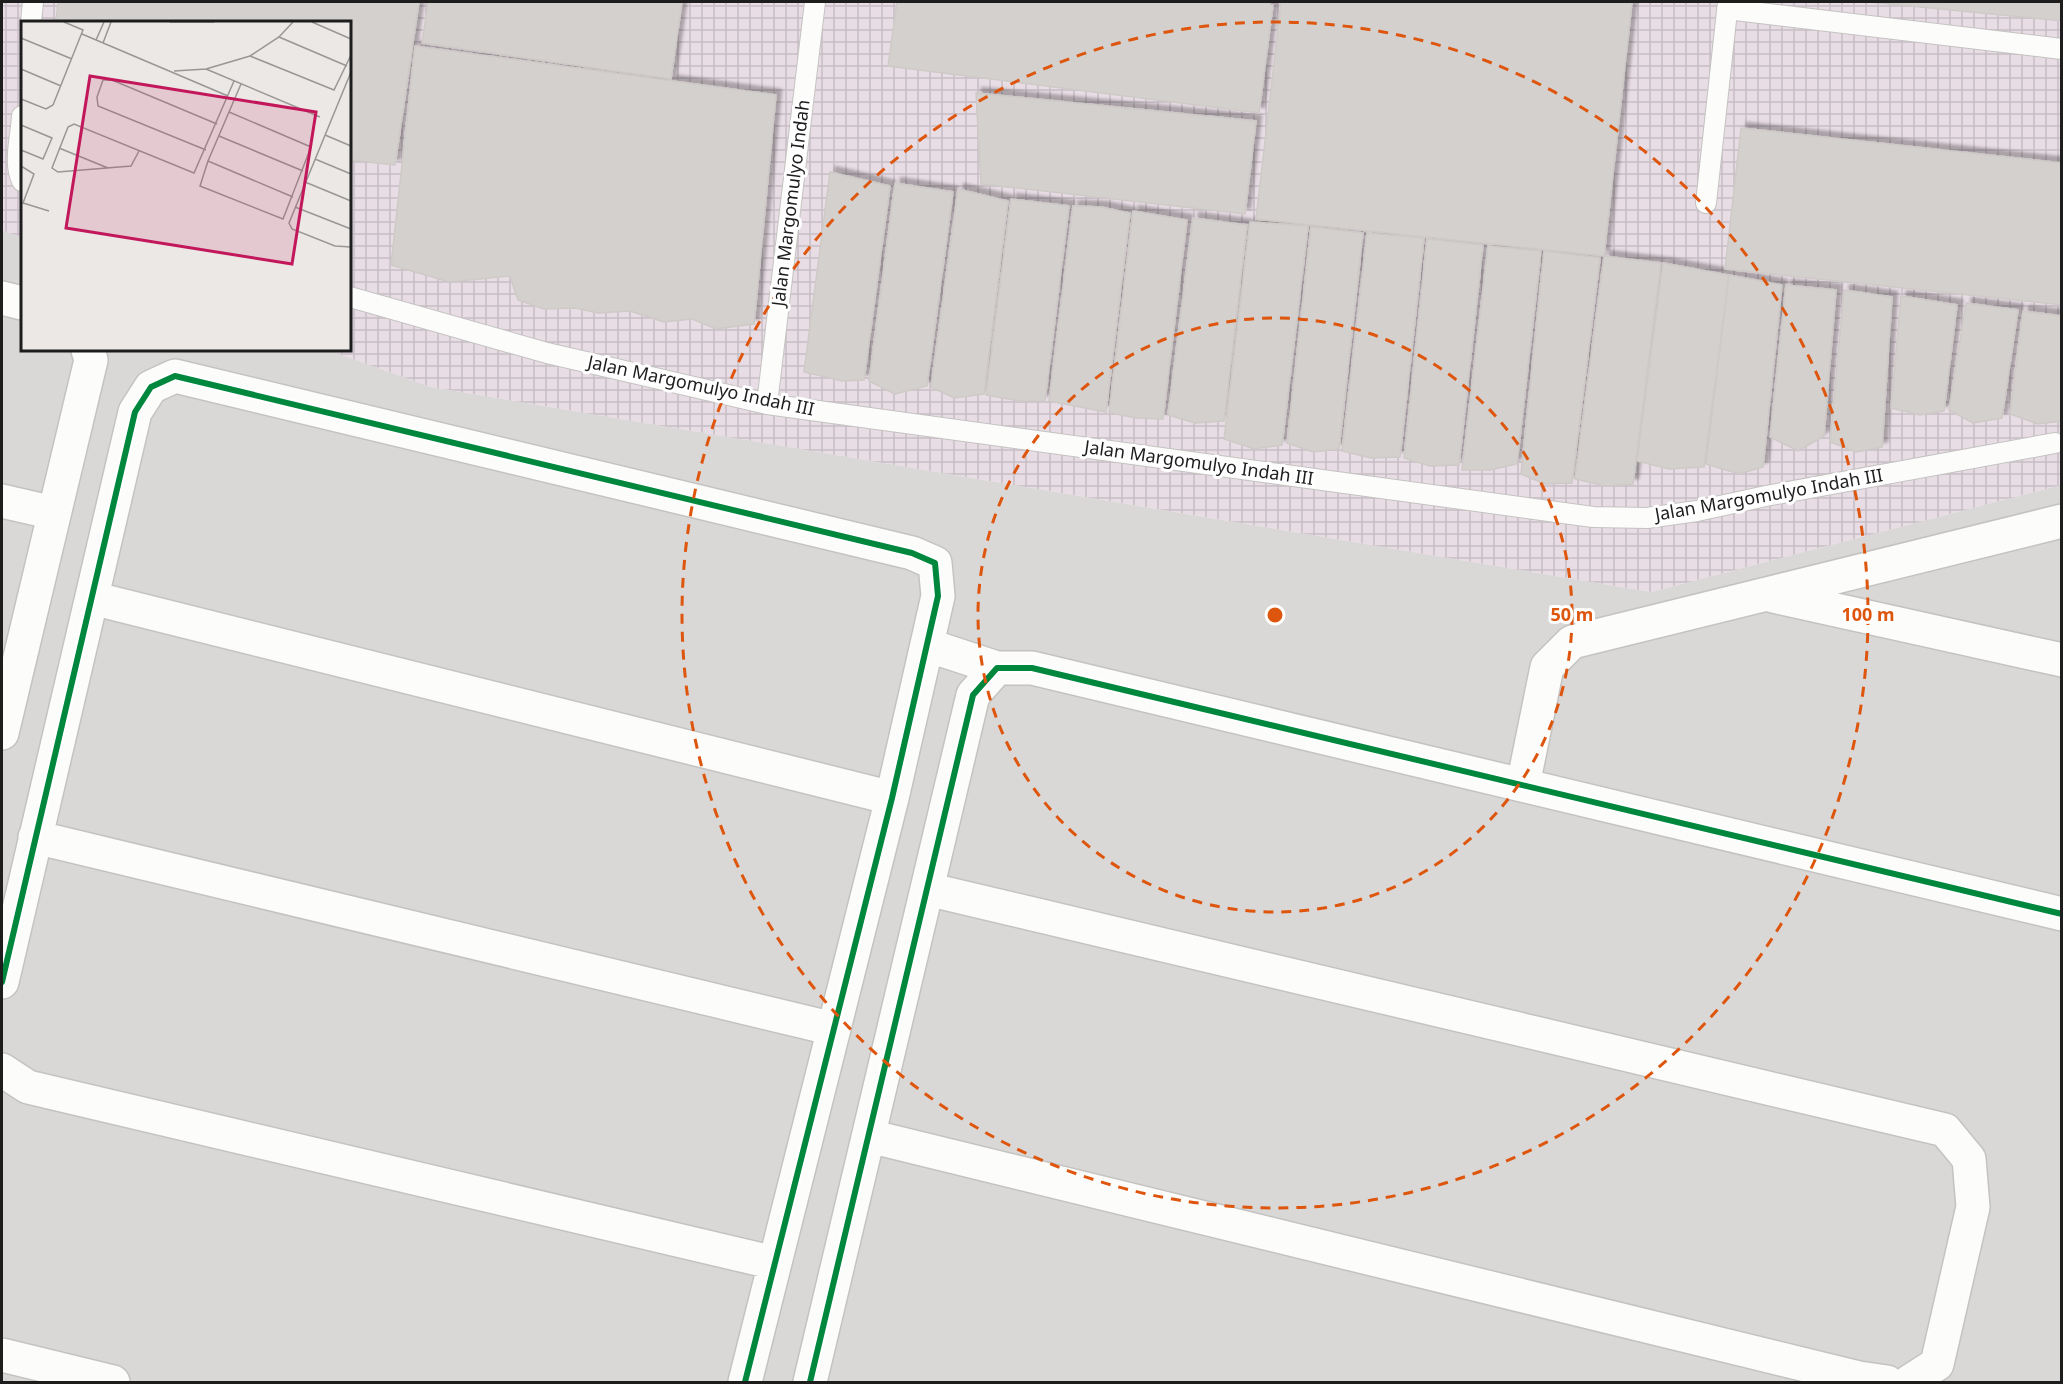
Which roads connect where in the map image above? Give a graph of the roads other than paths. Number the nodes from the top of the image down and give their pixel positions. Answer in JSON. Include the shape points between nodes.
{"nodes":[{"id":1,"x":33,"y":2,"type":"edge"},
{"id":2,"x":815,"y":2,"type":"edge"},
{"id":3,"x":1728,"y":5,"type":"edge"},
{"id":4,"x":31,"y":21,"type":"edge"},
{"id":5,"x":2061,"y":49,"type":"edge"},
{"id":6,"x":21,"y":128,"type":"edge"},
{"id":7,"x":21,"y":178,"type":"edge"},
{"id":8,"x":1706,"y":203,"type":"dead end"},
{"id":9,"x":351,"y":297,"type":"edge"},
{"id":10,"x":2,"y":298,"type":"edge"},
{"id":11,"x":21,"y":303,"type":"edge"},
{"id":12,"x":88,"y":351,"type":"edge"},
{"id":13,"x":768,"y":404,"type":"junction"},
{"id":14,"x":2055,"y":443,"type":"dead end"},
{"id":15,"x":2,"y":501,"type":"edge"},
{"id":16,"x":54,"y":513,"type":"junction"},
{"id":17,"x":2061,"y":521,"type":"edge"},
{"id":18,"x":1765,"y":594,"type":"junction"},
{"id":19,"x":92,"y":598,"type":"junction"},
{"id":20,"x":927,"y":645,"type":"junction"},
{"id":21,"x":2061,"y":660,"type":"edge"},
{"id":22,"x":997,"y":668,"type":"junction"},
{"id":23,"x":2,"y":733,"type":"edge"},
{"id":24,"x":1523,"y":785,"type":"junction"},
{"id":25,"x":892,"y":798,"type":"junction"},
{"id":26,"x":35,"y":837,"type":"junction"},
{"id":27,"x":927,"y":888,"type":"junction"},
{"id":28,"x":2061,"y":914,"type":"edge"},
{"id":29,"x":2,"y":982,"type":"edge"},
{"id":30,"x":834,"y":1029,"type":"junction"},
{"id":31,"x":2,"y":1070,"type":"edge"},
{"id":32,"x":869,"y":1136,"type":"junction"},
{"id":33,"x":775,"y":1263,"type":"junction"},
{"id":34,"x":2,"y":1355,"type":"edge"},
{"id":35,"x":113,"y":1383,"type":"edge"},
{"id":36,"x":745,"y":1383,"type":"edge"},
{"id":37,"x":810,"y":1383,"type":"edge"},
{"id":38,"x":1887,"y":1383,"type":"edge"},
{"id":39,"x":1909,"y":1383,"type":"edge"}],
"edges":[{"from":1,"to":4,"type":"lane"},
{"from":2,"to":13,"type":"lane","name":"Jalan Margomulyo Indah"},
{"from":3,"to":5,"type":"lane"},
{"from":3,"to":8,"type":"lane"},
{"from":6,"to":7,"type":"lane"},
{"from":9,"to":13,"type":"lane","name":"Jalan Margomulyo Indah III","via":[[547,353]]},
{"from":10,"to":11,"type":"street"},
{"from":12,"to":16,"type":"street","via":[[91,360]]},
{"from":13,"to":14,"type":"lane","name":"Jalan Margomulyo Indah III","via":[[1593,517],[1647,518],[1697,511]]},
{"from":15,"to":16,"type":"street"},
{"from":16,"to":23,"type":"street"},
{"from":17,"to":18,"type":"street"},
{"from":18,"to":21,"type":"street"},
{"from":18,"to":24,"type":"street","via":[[1572,642],[1547,668]]},
{"from":19,"to":20,"type":"street","via":[[135,412],[151,387],[175,376],[912,553],[935,563],[938,596]]},
{"from":19,"to":25,"type":"street"},
{"from":19,"to":26,"type":"street"},
{"from":20,"to":22,"type":"street"},
{"from":20,"to":25,"type":"street"},
{"from":22,"to":24,"type":"street","via":[[1032,668]]},
{"from":22,"to":27,"type":"street","via":[[974,694]]},
{"from":24,"to":28,"type":"street"},
{"from":25,"to":30,"type":"street"},
{"from":26,"to":29,"type":"street"},
{"from":26,"to":30,"type":"street"},
{"from":27,"to":32,"type":"street"},
{"from":27,"to":39,"type":"street","via":[[1945,1130],[1969,1159],[1973,1207],[1937,1364]]},
{"from":30,"to":33,"type":"street"},
{"from":31,"to":33,"type":"street","via":[[28,1087]]},
{"from":32,"to":37,"type":"street"},
{"from":32,"to":38,"type":"street"},
{"from":33,"to":36,"type":"street"},
{"from":34,"to":35,"type":"street"}]}
